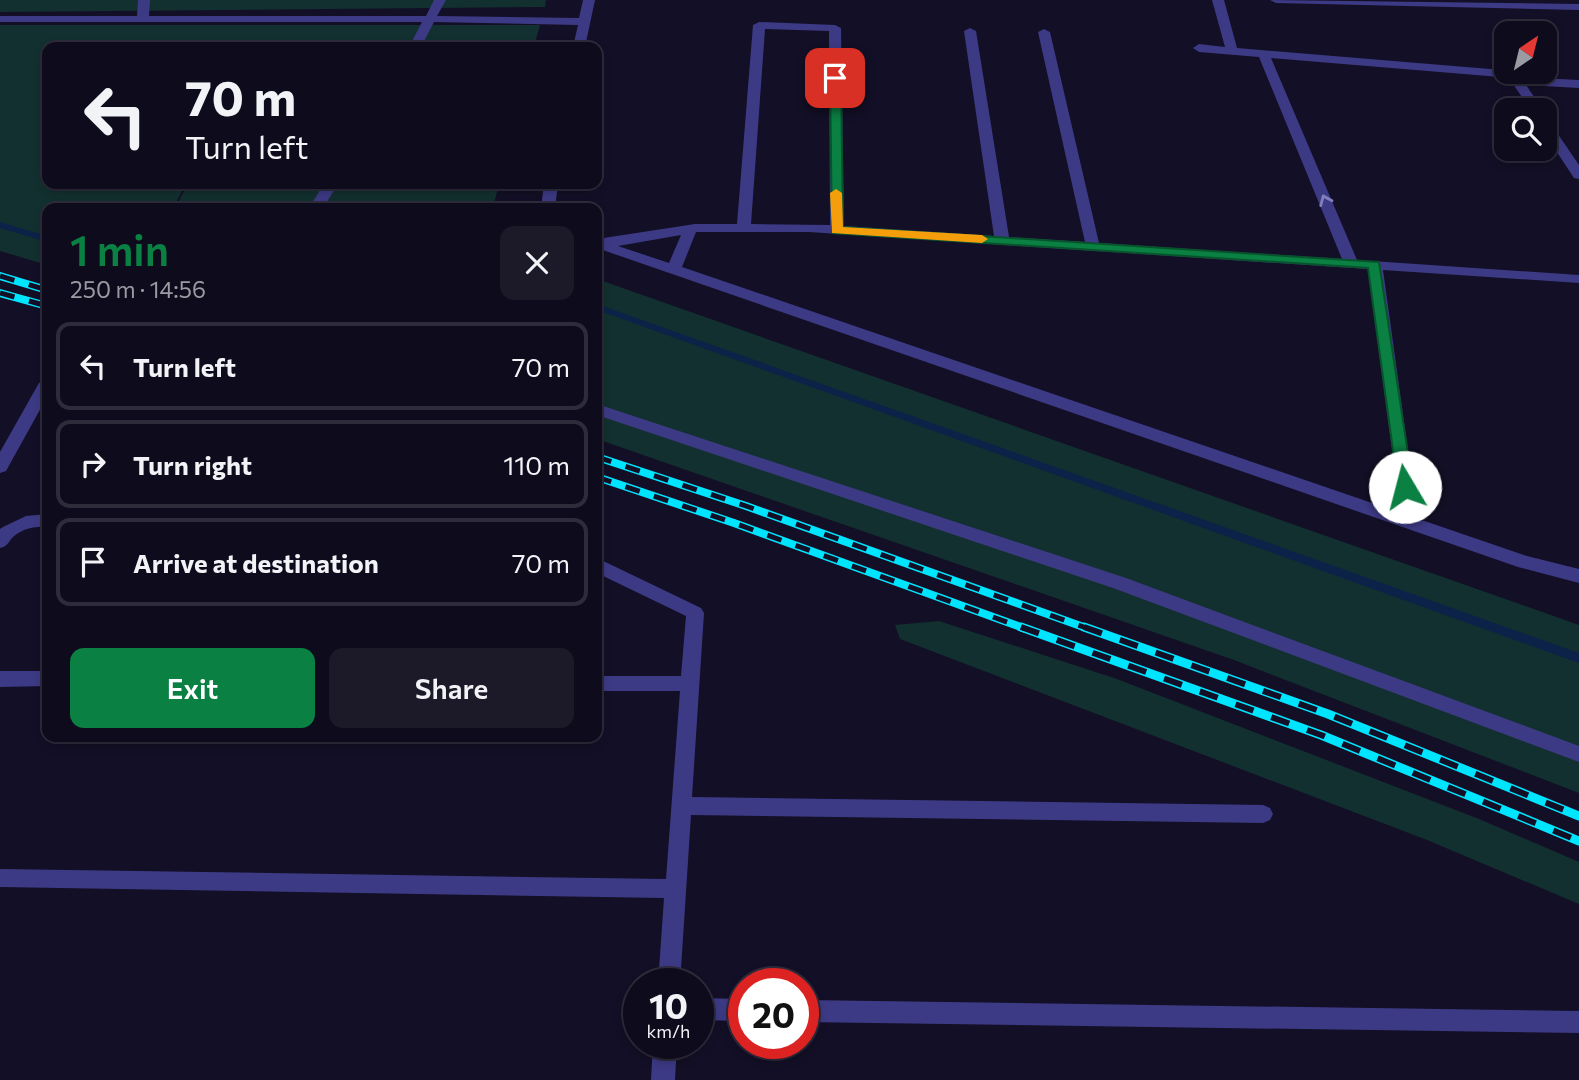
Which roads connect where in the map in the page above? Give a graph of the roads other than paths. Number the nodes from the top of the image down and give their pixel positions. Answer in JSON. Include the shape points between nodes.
{"nodes":[{"id":1,"x":144,"y":0,"type":"edge"},
{"id":2,"x":440,"y":0,"type":"edge"},
{"id":3,"x":589,"y":0,"type":"edge"},
{"id":4,"x":1218,"y":0,"type":"edge"},
{"id":5,"x":1276,"y":0,"type":"edge"},
{"id":6,"x":1579,"y":7,"type":"edge"},
{"id":7,"x":0,"y":19,"type":"edge"},
{"id":8,"x":143,"y":19,"type":"junction"},
{"id":9,"x":432,"y":19,"type":"junction"},
{"id":10,"x":584,"y":22,"type":"junction"},
{"id":11,"x":970,"y":31,"type":"dead end"},
{"id":12,"x":1044,"y":32,"type":"dead end"},
{"id":13,"x":418,"y":42,"type":"edge"},
{"id":14,"x":580,"y":42,"type":"edge"},
{"id":15,"x":1199,"y":48,"type":"dead end"},
{"id":16,"x":1231,"y":50,"type":"junction"},
{"id":17,"x":1263,"y":53,"type":"junction"},
{"id":18,"x":1494,"y":72,"type":"edge"},
{"id":19,"x":1558,"y":83,"type":"edge"},
{"id":20,"x":1579,"y":84,"type":"edge"},
{"id":21,"x":1557,"y":142,"type":"edge"},
{"id":22,"x":1579,"y":175,"type":"edge"},
{"id":23,"x":744,"y":226,"type":"junction"},
{"id":24,"x":690,"y":229,"type":"junction"},
{"id":25,"x":837,"y":230,"type":"junction"},
{"id":26,"x":1002,"y":240,"type":"junction"},
{"id":27,"x":602,"y":243,"type":"edge"},
{"id":28,"x":602,"y":245,"type":"edge"},
{"id":29,"x":1093,"y":246,"type":"junction"},
{"id":30,"x":1351,"y":263,"type":"junction"},
{"id":31,"x":1374,"y":265,"type":"junction"},
{"id":32,"x":674,"y":269,"type":"junction"},
{"id":33,"x":1579,"y":279,"type":"edge"},
{"id":34,"x":42,"y":392,"type":"edge"},
{"id":35,"x":602,"y":411,"type":"edge"},
{"id":36,"x":2,"y":460,"type":"edge"},
{"id":37,"x":1405,"y":487,"type":"dead end"},
{"id":38,"x":42,"y":520,"type":"edge"},
{"id":39,"x":0,"y":542,"type":"edge"},
{"id":40,"x":602,"y":567,"type":"edge"},
{"id":41,"x":1579,"y":576,"type":"edge"},
{"id":42,"x":0,"y":679,"type":"edge"},
{"id":43,"x":42,"y":680,"type":"edge"},
{"id":44,"x":602,"y":683,"type":"edge"},
{"id":45,"x":691,"y":684,"type":"junction"},
{"id":46,"x":1579,"y":754,"type":"edge"},
{"id":47,"x":682,"y":806,"type":"junction"},
{"id":48,"x":1263,"y":814,"type":"dead end"},
{"id":49,"x":0,"y":878,"type":"edge"},
{"id":50,"x":676,"y":889,"type":"junction"},
{"id":51,"x":670,"y":968,"type":"edge"},
{"id":52,"x":819,"y":1010,"type":"edge"},
{"id":53,"x":1579,"y":1022,"type":"edge"},
{"id":54,"x":664,"y":1059,"type":"edge"},
{"id":55,"x":663,"y":1080,"type":"edge"}],
"edges":[{"from":1,"to":8,"type":"street"},
{"from":2,"to":9,"type":"street"},
{"from":3,"to":10,"type":"street"},
{"from":4,"to":16,"type":"street"},
{"from":5,"to":6,"type":"street"},
{"from":7,"to":8,"type":"street"},
{"from":8,"to":9,"type":"street"},
{"from":9,"to":10,"type":"street"},
{"from":9,"to":13,"type":"street"},
{"from":10,"to":14,"type":"street"},
{"from":11,"to":26,"type":"street"},
{"from":12,"to":29,"type":"street"},
{"from":15,"to":16,"type":"street"},
{"from":16,"to":17,"type":"street"},
{"from":17,"to":18,"type":"street"},
{"from":30,"to":17,"type":"street","one_way":true},
{"from":19,"to":20,"type":"street"},
{"from":21,"to":22,"type":"street"},
{"from":23,"to":24,"type":"street"},
{"from":23,"to":25,"type":"street"},
{"from":23,"to":25,"type":"street","via":[[759,25],[835,28]]},
{"from":24,"to":27,"type":"street"},
{"from":24,"to":32,"type":"street"},
{"from":25,"to":26,"type":"street"},
{"from":26,"to":29,"type":"street"},
{"from":28,"to":32,"type":"street"},
{"from":29,"to":30,"type":"street"},
{"from":30,"to":31,"type":"street"},
{"from":31,"to":33,"type":"street"},
{"from":31,"to":37,"type":"street"},
{"from":32,"to":41,"type":"street","via":[[1524,562]]},
{"from":34,"to":36,"type":"street"},
{"from":35,"to":46,"type":"street","via":[[692,445],[1051,559]]},
{"from":38,"to":39,"type":"street","via":[[25,520]]},
{"from":40,"to":45,"type":"street","via":[[695,612]]},
{"from":42,"to":43,"type":"street"},
{"from":44,"to":45,"type":"street"},
{"from":45,"to":47,"type":"street"},
{"from":47,"to":48,"type":"street"},
{"from":47,"to":50,"type":"street"},
{"from":49,"to":50,"type":"street"},
{"from":50,"to":51,"type":"street"},
{"from":52,"to":53,"type":"street"},
{"from":54,"to":55,"type":"street"}]}
